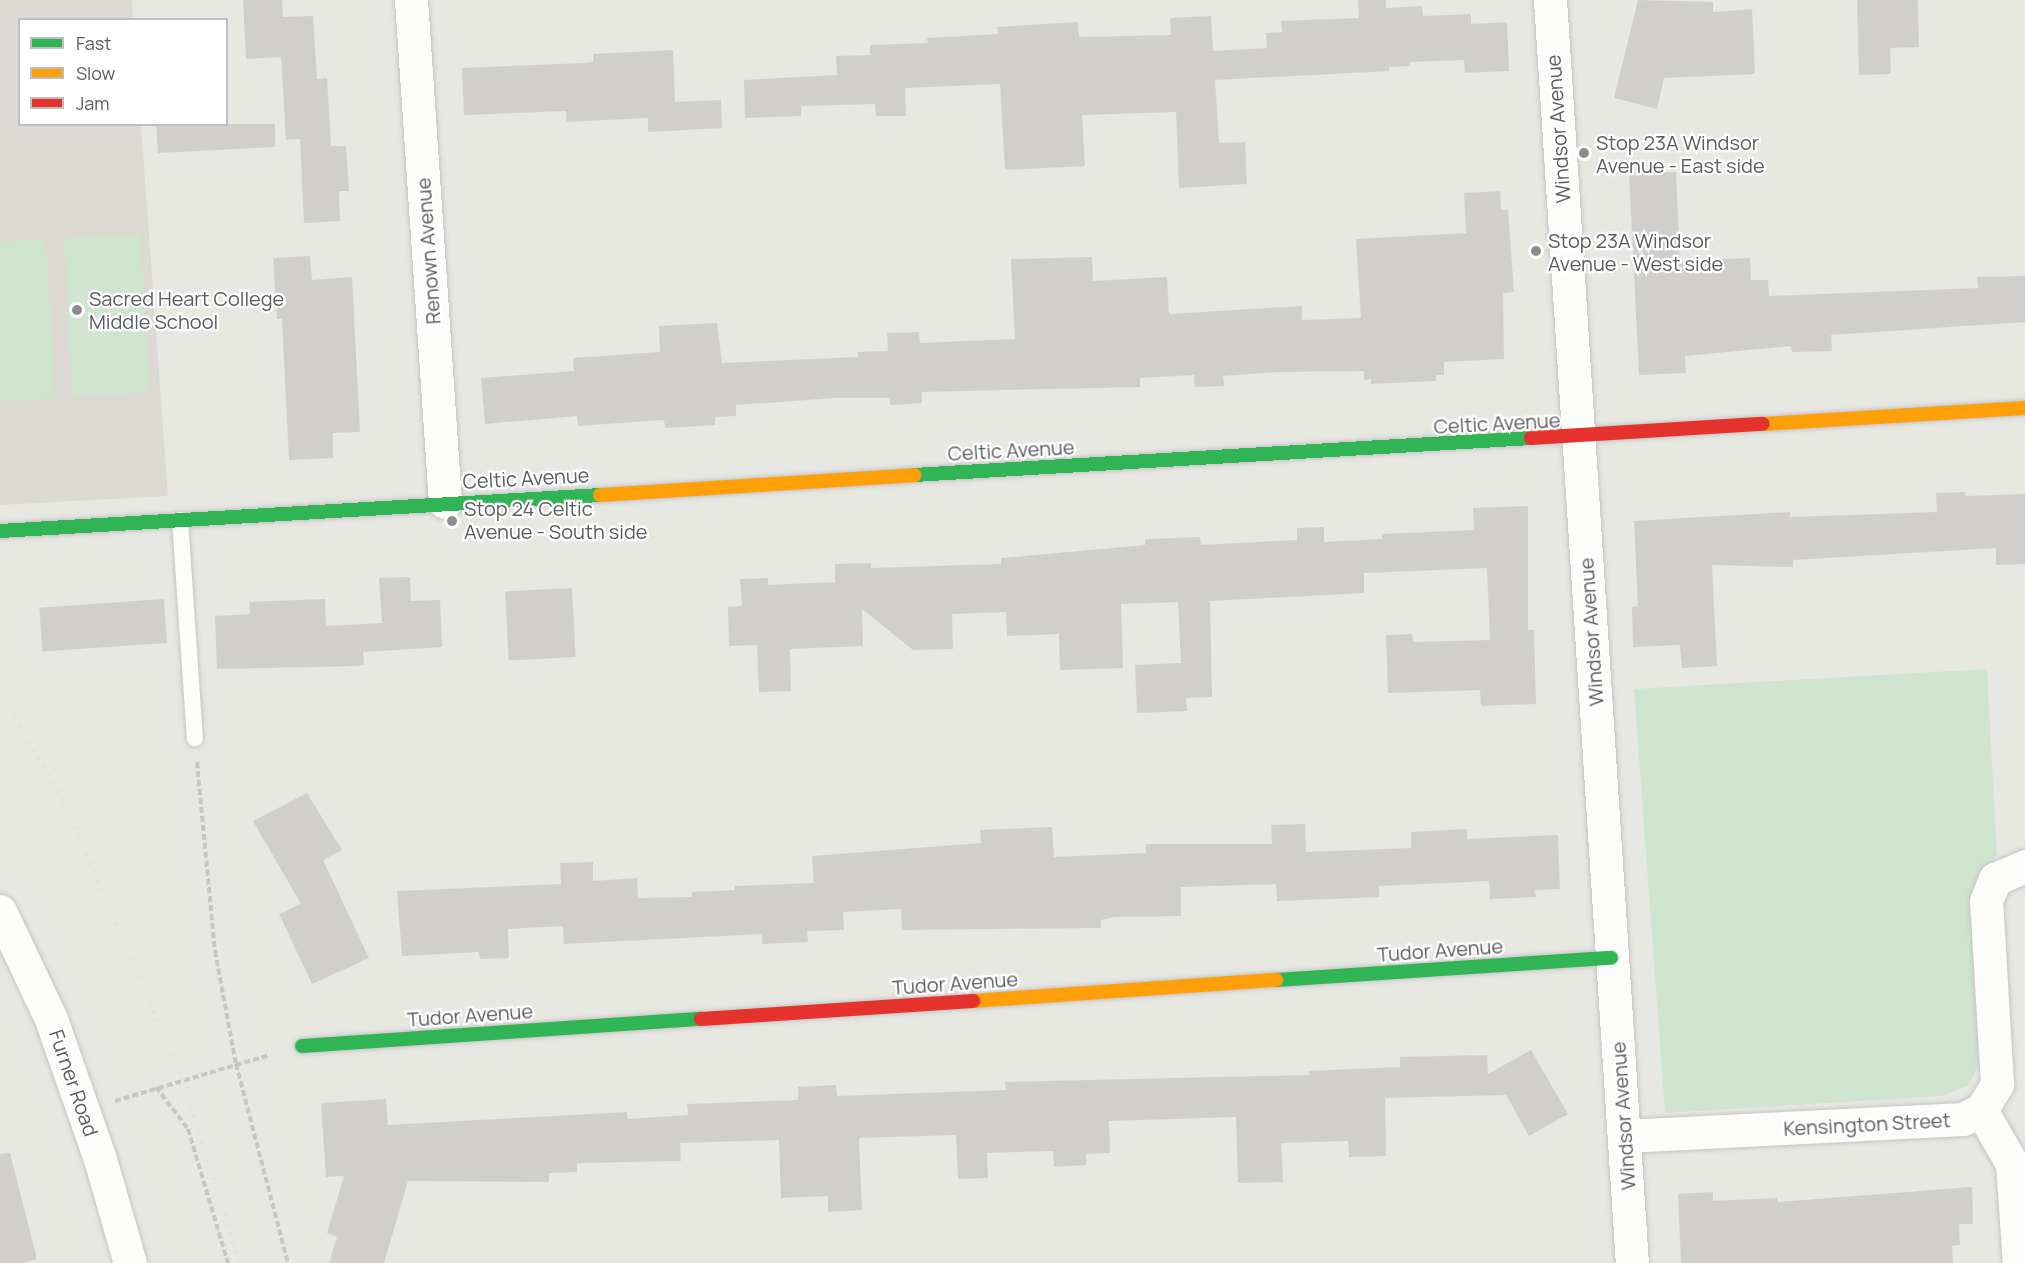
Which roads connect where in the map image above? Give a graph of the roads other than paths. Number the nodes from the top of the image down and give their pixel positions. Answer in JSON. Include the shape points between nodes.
{"nodes":[{"id":1,"x":411,"y":0,"type":"edge"},
{"id":2,"x":1550,"y":0,"type":"edge"},
{"id":3,"x":2025,"y":408,"type":"edge"},
{"id":4,"x":1578,"y":438,"type":"junction"},
{"id":5,"x":445,"y":502,"type":"junction"},
{"id":6,"x":180,"y":520,"type":"junction"},
{"id":7,"x":0,"y":531,"type":"edge"},
{"id":8,"x":195,"y":738,"type":"road end"},
{"id":9,"x":2025,"y":866,"type":"edge"},
{"id":10,"x":0,"y":911,"type":"edge"},
{"id":11,"x":1611,"y":958,"type":"junction"},
{"id":12,"x":302,"y":1046,"type":"road end"},
{"id":13,"x":1981,"y":1110,"type":"junction"},
{"id":14,"x":1625,"y":1136,"type":"junction"},
{"id":15,"x":130,"y":1263,"type":"edge"},
{"id":16,"x":1632,"y":1263,"type":"edge"},
{"id":17,"x":2019,"y":1263,"type":"edge"}],
"edges":[{"from":1,"to":5,"type":"street","name":"Renown Avenue"},
{"from":2,"to":4,"type":"street","name":"Windsor Avenue"},
{"from":3,"to":4,"type":"street","name":"Celtic Avenue"},
{"from":4,"to":5,"type":"street","name":"Celtic Avenue"},
{"from":4,"to":11,"type":"street","name":"Windsor Avenue"},
{"from":5,"to":6,"type":"street","name":"Celtic Avenue"},
{"from":6,"to":7,"type":"street","name":"Celtic Avenue"},
{"from":6,"to":8,"type":"lane"},
{"from":9,"to":13,"type":"street","via":[[1995,879],[1986,901],[1997,1084]]},
{"from":10,"to":15,"type":"street","name":"Furner Road","via":[[51,1019]]},
{"from":11,"to":12,"type":"street","name":"Tudor Avenue"},
{"from":11,"to":14,"type":"street","name":"Windsor Avenue"},
{"from":13,"to":14,"type":"street","name":"Kensington Street","via":[[1963,1119]]},
{"from":13,"to":17,"type":"street","via":[[2012,1164]]},
{"from":14,"to":16,"type":"street","name":"Windsor Avenue"}]}
